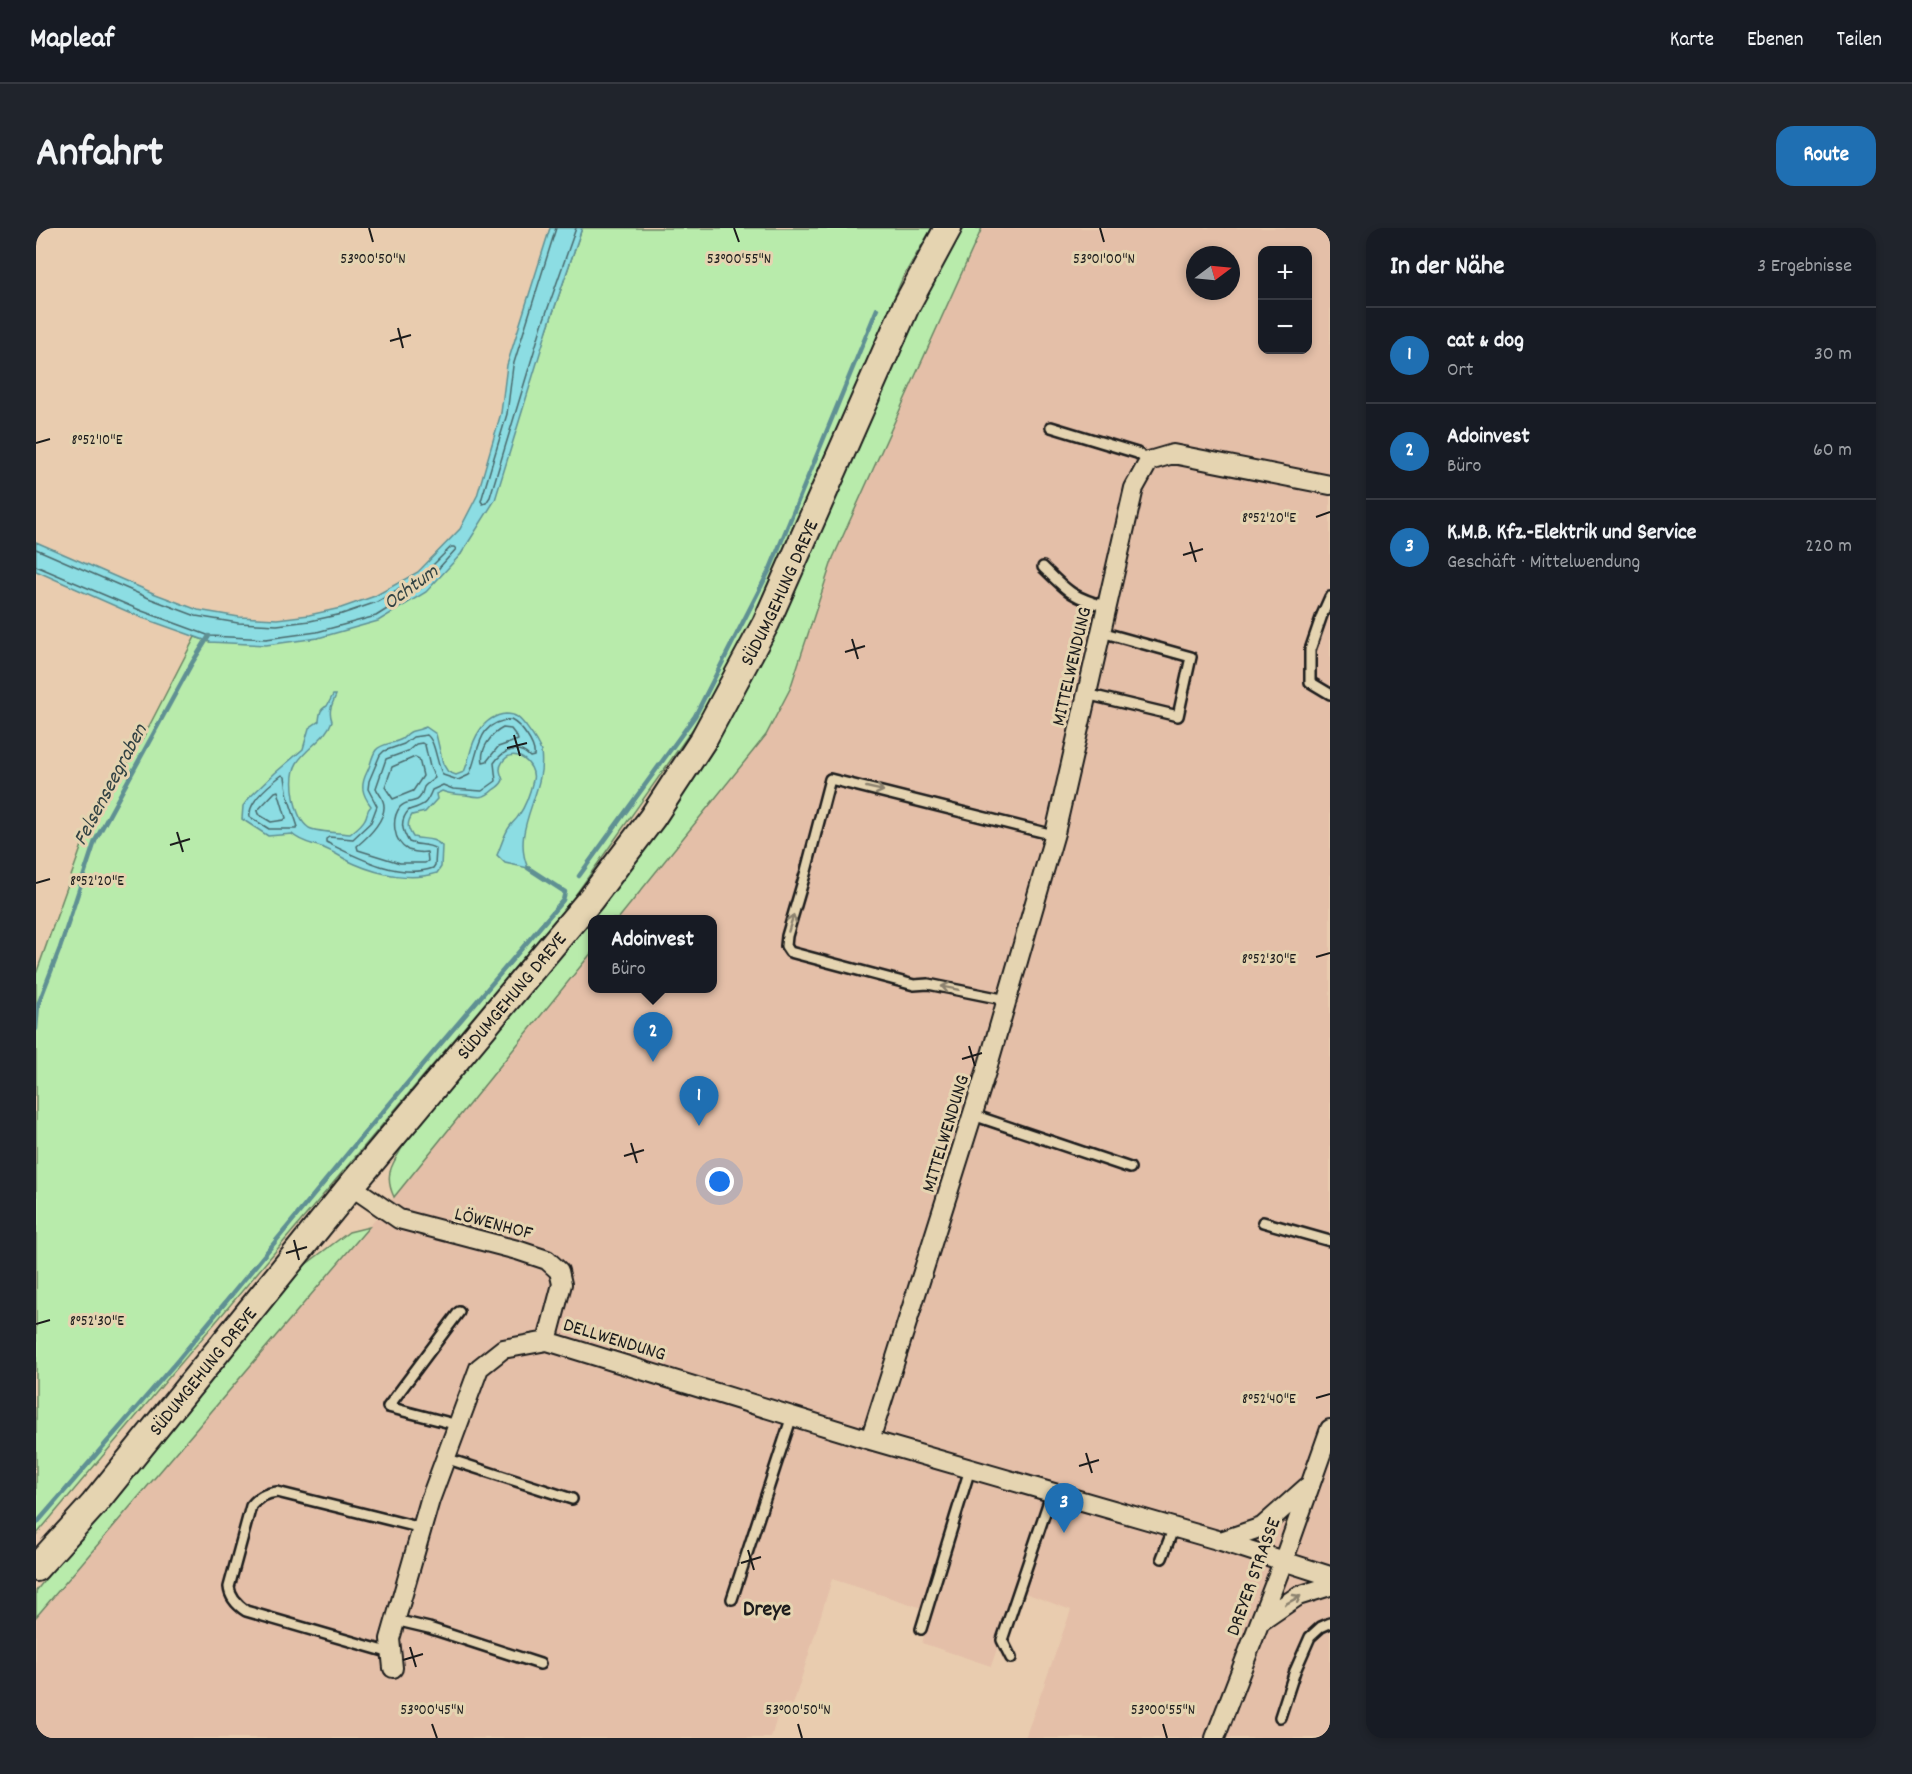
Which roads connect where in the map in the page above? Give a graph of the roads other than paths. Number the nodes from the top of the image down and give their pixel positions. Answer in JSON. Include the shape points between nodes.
{"nodes":[{"id":1,"x":948,"y":228,"type":"edge"},
{"id":2,"x":1051,"y":427,"type":"dead end"},
{"id":3,"x":1149,"y":461,"type":"junction"},
{"id":4,"x":1330,"y":485,"type":"edge"},
{"id":5,"x":1043,"y":567,"type":"dead end"},
{"id":6,"x":1330,"y":597,"type":"edge"},
{"id":7,"x":1107,"y":607,"type":"junction"},
{"id":8,"x":1101,"y":632,"type":"junction"},
{"id":9,"x":1086,"y":694,"type":"junction"},
{"id":10,"x":1330,"y":694,"type":"edge"},
{"id":11,"x":1054,"y":835,"type":"junction"},
{"id":12,"x":1007,"y":1000,"type":"junction"},
{"id":13,"x":973,"y":1115,"type":"junction"},
{"id":14,"x":1130,"y":1168,"type":"dead end"},
{"id":15,"x":351,"y":1186,"type":"junction"},
{"id":16,"x":1263,"y":1222,"type":"dead end"},
{"id":17,"x":1330,"y":1241,"type":"edge"},
{"id":18,"x":459,"y":1312,"type":"dead end"},
{"id":19,"x":548,"y":1341,"type":"junction"},
{"id":20,"x":792,"y":1416,"type":"junction"},
{"id":21,"x":458,"y":1425,"type":"junction"},
{"id":22,"x":1330,"y":1429,"type":"edge"},
{"id":23,"x":870,"y":1440,"type":"junction"},
{"id":24,"x":445,"y":1458,"type":"junction"},
{"id":25,"x":970,"y":1468,"type":"junction"},
{"id":26,"x":1309,"y":1485,"type":"junction"},
{"id":27,"x":1052,"y":1492,"type":"junction"},
{"id":28,"x":572,"y":1499,"type":"dead end"},
{"id":29,"x":1174,"y":1527,"type":"junction"},
{"id":30,"x":422,"y":1528,"type":"junction"},
{"id":31,"x":1221,"y":1541,"type":"junction"},
{"id":32,"x":1162,"y":1558,"type":"dead end"},
{"id":33,"x":1283,"y":1562,"type":"junction"},
{"id":34,"x":36,"y":1568,"type":"edge"},
{"id":35,"x":1330,"y":1576,"type":"edge"},
{"id":36,"x":1330,"y":1586,"type":"edge"},
{"id":37,"x":732,"y":1599,"type":"dead end"},
{"id":38,"x":395,"y":1620,"type":"junction"},
{"id":39,"x":1260,"y":1622,"type":"junction"},
{"id":40,"x":1330,"y":1623,"type":"edge"},
{"id":41,"x":921,"y":1629,"type":"dead end"},
{"id":42,"x":1011,"y":1658,"type":"dead end"},
{"id":43,"x":392,"y":1661,"type":"joint"},
{"id":44,"x":540,"y":1664,"type":"dead end"},
{"id":45,"x":1280,"y":1717,"type":"dead end"},
{"id":46,"x":1215,"y":1738,"type":"edge"}],
"edges":[{"from":1,"to":15,"type":"main road","name":"SÜDUMGEHUNG DREYE","via":[[906,306],[766,623],[703,740],[652,818],[590,900]]},
{"from":2,"to":3,"type":"lane","via":[[1137,453]]},
{"from":3,"to":4,"type":"street","via":[[1173,454]]},
{"from":3,"to":7,"type":"street","name":"MITTELWENDUNG","via":[[1134,488]]},
{"from":5,"to":7,"type":"lane","via":[[1067,592]]},
{"from":6,"to":10,"type":"lane","via":[[1310,650],[1310,682]]},
{"from":7,"to":8,"type":"street","name":"MITTELWENDUNG"},
{"from":8,"to":9,"type":"street","name":"MITTELWENDUNG"},
{"from":8,"to":9,"type":"lane","via":[[1191,657],[1178,716]]},
{"from":9,"to":11,"type":"street","name":"MITTELWENDUNG"},
{"from":11,"to":12,"type":"street","name":"MITTELWENDUNG"},
{"from":12,"to":11,"type":"lane","one_way":true,"via":[[928,984],[914,985],[790,952],[787,936],[830,778]]},
{"from":12,"to":13,"type":"street","name":"MITTELWENDUNG"},
{"from":13,"to":14,"type":"lane"},
{"from":13,"to":23,"type":"street","name":"MITTELWENDUNG"},
{"from":15,"to":19,"type":"street","name":"LÖWENHOF","via":[[399,1220],[547,1260],[560,1271],[562,1284]]},
{"from":15,"to":34,"type":"main road","name":"SÜDUMGEHUNG DREYE","via":[[94,1504]]},
{"from":16,"to":17,"type":"lane"},
{"from":18,"to":21,"type":"lane","via":[[388,1407]]},
{"from":19,"to":20,"type":"street","name":"DELLWENDUNG"},
{"from":19,"to":21,"type":"street","name":"DELLWENDUNG","via":[[503,1349],[479,1368]]},
{"from":20,"to":23,"type":"street","name":"DELLWENDUNG"},
{"from":20,"to":37,"type":"lane"},
{"from":21,"to":24,"type":"street","name":"DELLWENDUNG"},
{"from":22,"to":26,"type":"street","name":"DREYER STRASSE"},
{"from":23,"to":25,"type":"street"},
{"from":24,"to":28,"type":"lane"},
{"from":24,"to":30,"type":"street","name":"DELLWENDUNG"},
{"from":25,"to":27,"type":"street"},
{"from":25,"to":41,"type":"lane"},
{"from":26,"to":31,"type":"street","via":[[1262,1527]]},
{"from":26,"to":33,"type":"street","name":"DREYER STRASSE"},
{"from":27,"to":29,"type":"street"},
{"from":27,"to":42,"type":"lane","via":[[1002,1640]]},
{"from":29,"to":31,"type":"street"},
{"from":29,"to":32,"type":"lane"},
{"from":30,"to":38,"type":"street","name":"DELLWENDUNG"},
{"from":30,"to":43,"type":"lane","via":[[277,1492],[268,1494],[251,1506],[229,1587],[235,1602],[246,1611]]},
{"from":31,"to":33,"type":"street"},
{"from":33,"to":35,"type":"street"},
{"from":33,"to":39,"type":"street","name":"DREYER STRASSE"},
{"from":39,"to":36,"type":"street","one_way":true,"via":[[1298,1596]]},
{"from":38,"to":43,"type":"street","name":"DELLWENDUNG","via":[[390,1639]]},
{"from":38,"to":44,"type":"lane"},
{"from":39,"to":46,"type":"street","name":"DREYER STRASSE"},
{"from":40,"to":45,"type":"lane","via":[[1310,1637]]}]}
